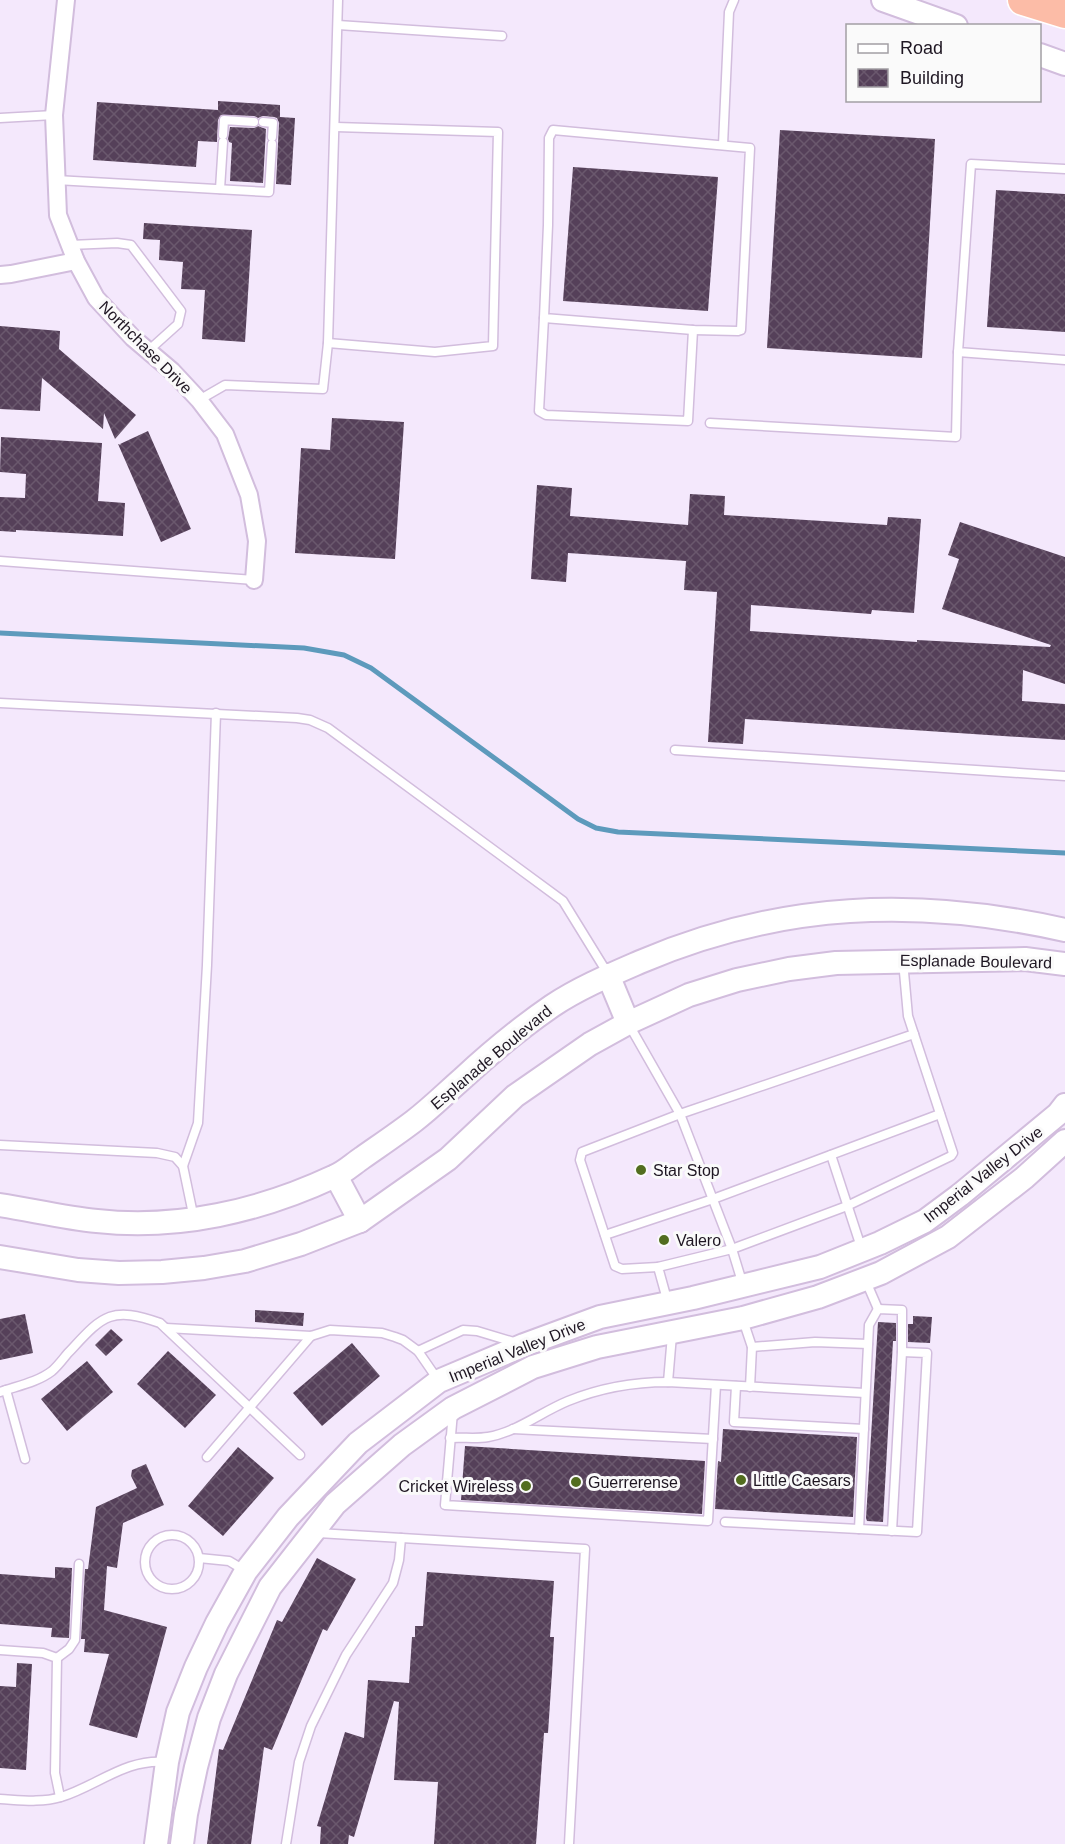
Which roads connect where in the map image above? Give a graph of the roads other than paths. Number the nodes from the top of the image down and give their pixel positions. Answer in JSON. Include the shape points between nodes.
{"nodes":[{"id":1,"x":66,"y":0,"type":"edge"},
{"id":2,"x":338,"y":0,"type":"edge"},
{"id":3,"x":734,"y":0,"type":"edge"},
{"id":4,"x":883,"y":0,"type":"edge"},
{"id":5,"x":1023,"y":0,"type":"edge"},
{"id":6,"x":1056,"y":0,"type":"edge"},
{"id":7,"x":1065,"y":3,"type":"edge"},
{"id":8,"x":1065,"y":13,"type":"edge"},
{"id":9,"x":950,"y":24,"type":"edge"},
{"id":10,"x":338,"y":25,"type":"junction"},
{"id":11,"x":502,"y":36,"type":"dead end"},
{"id":12,"x":1041,"y":55,"type":"edge"},
{"id":13,"x":1065,"y":64,"type":"edge"},
{"id":14,"x":54,"y":115,"type":"junction"},
{"id":15,"x":0,"y":118,"type":"edge"},
{"id":16,"x":336,"y":127,"type":"junction"},
{"id":17,"x":723,"y":145,"type":"junction"},
{"id":18,"x":1065,"y":169,"type":"edge"},
{"id":19,"x":56,"y":180,"type":"junction"},
{"id":20,"x":220,"y":189,"type":"junction"},
{"id":21,"x":73,"y":253,"type":"junction"},
{"id":22,"x":0,"y":275,"type":"edge"},
{"id":23,"x":544,"y":318,"type":"junction"},
{"id":24,"x":693,"y":330,"type":"junction"},
{"id":25,"x":328,"y":343,"type":"junction"},
{"id":26,"x":148,"y":351,"type":"junction"},
{"id":27,"x":958,"y":352,"type":"junction"},
{"id":28,"x":1065,"y":360,"type":"edge"},
{"id":29,"x":199,"y":400,"type":"junction"},
{"id":30,"x":710,"y":423,"type":"dead end"},
{"id":31,"x":0,"y":561,"type":"edge"},
{"id":32,"x":254,"y":580,"type":"joint"},
{"id":33,"x":0,"y":703,"type":"edge"},
{"id":34,"x":216,"y":714,"type":"junction"},
{"id":35,"x":675,"y":750,"type":"dead end"},
{"id":36,"x":1065,"y":776,"type":"edge"},
{"id":37,"x":1065,"y":930,"type":"edge"},
{"id":38,"x":903,"y":960,"type":"junction"},
{"id":39,"x":1065,"y":964,"type":"edge"},
{"id":40,"x":608,"y":975,"type":"junction"},
{"id":41,"x":628,"y":1023,"type":"junction"},
{"id":42,"x":914,"y":1034,"type":"junction"},
{"id":43,"x":1065,"y":1105,"type":"edge"},
{"id":44,"x":680,"y":1114,"type":"junction"},
{"id":45,"x":940,"y":1114,"type":"junction"},
{"id":46,"x":1041,"y":1128,"type":"junction"},
{"id":47,"x":0,"y":1145,"type":"edge"},
{"id":48,"x":1064,"y":1146,"type":"edge"},
{"id":49,"x":831,"y":1155,"type":"junction"},
{"id":50,"x":183,"y":1166,"type":"junction"},
{"id":51,"x":336,"y":1176,"type":"junction"},
{"id":52,"x":713,"y":1199,"type":"junction"},
{"id":53,"x":0,"y":1205,"type":"edge"},
{"id":54,"x":847,"y":1206,"type":"junction"},
{"id":55,"x":933,"y":1215,"type":"junction"},
{"id":56,"x":194,"y":1219,"type":"junction"},
{"id":57,"x":360,"y":1221,"type":"junction"},
{"id":58,"x":605,"y":1235,"type":"junction"},
{"id":59,"x":948,"y":1237,"type":"junction"},
{"id":60,"x":732,"y":1249,"type":"junction"},
{"id":61,"x":862,"y":1251,"type":"junction"},
{"id":62,"x":0,"y":1257,"type":"edge"},
{"id":63,"x":658,"y":1268,"type":"junction"},
{"id":64,"x":865,"y":1279,"type":"junction"},
{"id":65,"x":743,"y":1286,"type":"junction"},
{"id":66,"x":668,"y":1303,"type":"junction"},
{"id":67,"x":878,"y":1309,"type":"junction"},
{"id":68,"x":743,"y":1318,"type":"junction"},
{"id":69,"x":166,"y":1328,"type":"junction"},
{"id":70,"x":672,"y":1332,"type":"junction"},
{"id":71,"x":311,"y":1336,"type":"junction"},
{"id":72,"x":868,"y":1344,"type":"junction"},
{"id":73,"x":524,"y":1345,"type":"junction"},
{"id":74,"x":752,"y":1347,"type":"junction"},
{"id":75,"x":418,"y":1351,"type":"junction"},
{"id":76,"x":902,"y":1352,"type":"junction"},
{"id":77,"x":439,"y":1381,"type":"junction"},
{"id":78,"x":668,"y":1382,"type":"junction"},
{"id":79,"x":716,"y":1385,"type":"junction"},
{"id":80,"x":736,"y":1386,"type":"junction"},
{"id":81,"x":750,"y":1387,"type":"junction"},
{"id":82,"x":3,"y":1391,"type":"edge"},
{"id":83,"x":865,"y":1393,"type":"junction"},
{"id":84,"x":250,"y":1407,"type":"junction"},
{"id":85,"x":453,"y":1408,"type":"junction"},
{"id":86,"x":513,"y":1429,"type":"junction"},
{"id":87,"x":864,"y":1429,"type":"junction"},
{"id":88,"x":450,"y":1438,"type":"junction"},
{"id":89,"x":712,"y":1439,"type":"junction"},
{"id":90,"x":300,"y":1455,"type":"dead end"},
{"id":91,"x":207,"y":1457,"type":"dead end"},
{"id":92,"x":25,"y":1459,"type":"dead end"},
{"id":93,"x":725,"y":1522,"type":"dead end"},
{"id":94,"x":859,"y":1529,"type":"junction"},
{"id":95,"x":892,"y":1531,"type":"junction"},
{"id":96,"x":312,"y":1532,"type":"junction"},
{"id":97,"x":401,"y":1538,"type":"junction"},
{"id":98,"x":199,"y":1558,"type":"junction"},
{"id":99,"x":79,"y":1564,"type":"dead end"},
{"id":100,"x":246,"y":1571,"type":"junction"},
{"id":101,"x":270,"y":1587,"type":"junction"},
{"id":102,"x":0,"y":1650,"type":"edge"},
{"id":103,"x":57,"y":1658,"type":"junction"},
{"id":104,"x":167,"y":1762,"type":"junction"},
{"id":105,"x":196,"y":1767,"type":"junction"},
{"id":106,"x":60,"y":1797,"type":"junction"},
{"id":107,"x":0,"y":1799,"type":"edge"},
{"id":108,"x":156,"y":1844,"type":"edge"},
{"id":109,"x":182,"y":1844,"type":"edge"},
{"id":110,"x":286,"y":1844,"type":"edge"},
{"id":111,"x":568,"y":1844,"type":"edge"}],
"edges":[{"from":1,"to":14,"type":"street","name":"Northchase Drive"},
{"from":2,"to":10,"type":"lane"},
{"from":3,"to":17,"type":"lane","via":[[729,12]]},
{"from":4,"to":9,"type":"main road"},
{"from":5,"to":8,"type":"highway"},
{"from":6,"to":7,"type":"highway"},
{"from":10,"to":11,"type":"lane"},
{"from":10,"to":16,"type":"lane"},
{"from":12,"to":13,"type":"main road"},
{"from":14,"to":15,"type":"lane"},
{"from":14,"to":19,"type":"street","name":"Northchase Drive"},
{"from":16,"to":25,"type":"lane"},
{"from":16,"to":25,"type":"lane","via":[[498,132],[493,346],[435,352]]},
{"from":17,"to":23,"type":"lane","via":[[553,130],[549,138]]},
{"from":17,"to":24,"type":"lane","via":[[750,148],[741,330]]},
{"from":18,"to":27,"type":"lane","via":[[971,164]]},
{"from":19,"to":20,"type":"lane"},
{"from":19,"to":21,"type":"street","name":"Northchase Drive","via":[[58,215]]},
{"from":20,"to":20,"type":"lane","via":[[224,120],[273,123],[269,192]]},
{"from":21,"to":22,"type":"street"},
{"from":21,"to":26,"type":"street","name":"Northchase Drive","via":[[96,298]]},
{"from":21,"to":26,"type":"lane","via":[[117,243],[130,244],[181,311],[178,324]]},
{"from":23,"to":24,"type":"lane"},
{"from":23,"to":24,"type":"lane","via":[[539,411],[546,415],[688,421]]},
{"from":25,"to":29,"type":"lane","via":[[323,389],[225,385]]},
{"from":26,"to":29,"type":"street","name":"Northchase Drive"},
{"from":27,"to":28,"type":"lane"},
{"from":27,"to":30,"type":"lane","via":[[956,437]]},
{"from":29,"to":32,"type":"street","name":"Northchase Drive","via":[[225,434],[249,495],[257,541]]},
{"from":31,"to":32,"type":"lane"},
{"from":33,"to":34,"type":"lane"},
{"from":34,"to":40,"type":"lane","via":[[297,718],[328,728],[563,901]]},
{"from":34,"to":50,"type":"lane","via":[[198,1123]]},
{"from":35,"to":36,"type":"lane"},
{"from":37,"to":40,"type":"main road","name":"Esplanade Boulevard","via":[[984,914],[930,909],[818,913],[716,934]]},
{"from":38,"to":39,"type":"main road","name":"Esplanade Boulevard","via":[[1025,959]]},
{"from":38,"to":41,"type":"main road","name":"Esplanade Boulevard","via":[[836,963],[737,980],[689,995]]},
{"from":38,"to":42,"type":"lane","via":[[908,1016]]},
{"from":40,"to":41,"type":"main road"},
{"from":40,"to":51,"type":"main road","name":"Esplanade Boulevard","via":[[553,1005],[416,1120]]},
{"from":41,"to":44,"type":"lane"},
{"from":41,"to":57,"type":"main road","name":"Esplanade Boulevard","via":[[515,1096],[448,1159]]},
{"from":42,"to":44,"type":"lane"},
{"from":42,"to":45,"type":"lane"},
{"from":43,"to":46,"type":"main road","name":"Imperial Valley Drive"},
{"from":44,"to":52,"type":"lane"},
{"from":44,"to":58,"type":"lane","via":[[582,1152],[580,1160]]},
{"from":45,"to":49,"type":"lane"},
{"from":45,"to":54,"type":"lane","via":[[951,1156]]},
{"from":46,"to":48,"type":"street"},
{"from":46,"to":55,"type":"main road","name":"Imperial Valley Drive"},
{"from":47,"to":50,"type":"lane","via":[[157,1153],[175,1157]]},
{"from":48,"to":59,"type":"main road","name":"Imperial Valley Drive"},
{"from":49,"to":52,"type":"lane"},
{"from":49,"to":54,"type":"lane"},
{"from":50,"to":56,"type":"lane"},
{"from":51,"to":56,"type":"main road","name":"Esplanade Boulevard","via":[[230,1214]]},
{"from":51,"to":57,"type":"main road"},
{"from":52,"to":58,"type":"lane"},
{"from":52,"to":60,"type":"lane"},
{"from":53,"to":56,"type":"main road","name":"Esplanade Boulevard","via":[[98,1221]]},
{"from":54,"to":60,"type":"lane"},
{"from":54,"to":61,"type":"lane"},
{"from":55,"to":59,"type":"main road"},
{"from":55,"to":61,"type":"main road","name":"Imperial Valley Drive"},
{"from":57,"to":62,"type":"main road","name":"Esplanade Boulevard","via":[[245,1261],[204,1268],[119,1273]]},
{"from":58,"to":63,"type":"lane","via":[[618,1269]]},
{"from":59,"to":64,"type":"main road","name":"Imperial Valley Drive"},
{"from":60,"to":63,"type":"lane"},
{"from":60,"to":65,"type":"lane"},
{"from":61,"to":65,"type":"main road","name":"Imperial Valley Drive","via":[[820,1267]]},
{"from":63,"to":66,"type":"lane"},
{"from":64,"to":67,"type":"lane"},
{"from":64,"to":68,"type":"main road","name":"Imperial Valley Drive"},
{"from":65,"to":66,"type":"main road","name":"Imperial Valley Drive"},
{"from":66,"to":70,"type":"main road"},
{"from":66,"to":73,"type":"main road","name":"Imperial Valley Drive","via":[[600,1317]]},
{"from":67,"to":72,"type":"lane","via":[[869,1325]]},
{"from":67,"to":76,"type":"lane","via":[[902,1310]]},
{"from":68,"to":70,"type":"main road","name":"Imperial Valley Drive"},
{"from":68,"to":74,"type":"lane"},
{"from":69,"to":71,"type":"lane"},
{"from":69,"to":82,"type":"lane","via":[[143,1316],[110,1316],[96,1323],[52,1370]]},
{"from":69,"to":84,"type":"lane"},
{"from":70,"to":78,"type":"lane"},
{"from":70,"to":85,"type":"main road","name":"Imperial Valley Drive","via":[[597,1347],[533,1366]]},
{"from":71,"to":75,"type":"lane","via":[[330,1329],[382,1333],[403,1340]]},
{"from":71,"to":84,"type":"lane"},
{"from":72,"to":74,"type":"lane","via":[[815,1342]]},
{"from":72,"to":83,"type":"lane"},
{"from":73,"to":75,"type":"lane","via":[[477,1330],[463,1330]]},
{"from":73,"to":77,"type":"main road","name":"Imperial Valley Drive"},
{"from":74,"to":81,"type":"lane"},
{"from":75,"to":77,"type":"lane"},
{"from":76,"to":95,"type":"lane"},
{"from":76,"to":95,"type":"lane","via":[[927,1353],[916,1532]]},
{"from":77,"to":85,"type":"main road"},
{"from":77,"to":100,"type":"main road","name":"Imperial Valley Drive","via":[[358,1443],[288,1517]]},
{"from":78,"to":79,"type":"lane"},
{"from":78,"to":86,"type":"lane","via":[[638,1382],[611,1388],[569,1401]]},
{"from":79,"to":80,"type":"lane"},
{"from":79,"to":89,"type":"lane"},
{"from":80,"to":81,"type":"lane"},
{"from":80,"to":87,"type":"lane","via":[[734,1422]]},
{"from":81,"to":83,"type":"lane"},
{"from":82,"to":92,"type":"lane"},
{"from":83,"to":87,"type":"lane"},
{"from":84,"to":90,"type":"lane"},
{"from":84,"to":91,"type":"lane"},
{"from":85,"to":88,"type":"lane"},
{"from":85,"to":96,"type":"main road","name":"Imperial Valley Drive","via":[[367,1474]]},
{"from":86,"to":88,"type":"lane","via":[[487,1437]]},
{"from":86,"to":89,"type":"lane"},
{"from":87,"to":94,"type":"lane"},
{"from":88,"to":89,"type":"lane","via":[[445,1505],[708,1521]]},
{"from":93,"to":94,"type":"lane"},
{"from":94,"to":95,"type":"lane"},
{"from":96,"to":97,"type":"lane"},
{"from":96,"to":101,"type":"main road","name":"Imperial Valley Drive"},
{"from":97,"to":110,"type":"lane","via":[[393,1583],[346,1655],[310,1726],[299,1762]]},
{"from":97,"to":111,"type":"lane","via":[[585,1549]]},
{"from":98,"to":98,"type":"lane","via":[[191,1542],[174,1535],[151,1546],[145,1562],[151,1579],[174,1589],[191,1582]]},
{"from":98,"to":100,"type":"lane","via":[[216,1558]]},
{"from":99,"to":103,"type":"lane","via":[[75,1640]]},
{"from":100,"to":101,"type":"main road"},
{"from":100,"to":104,"type":"main road","name":"Imperial Valley Drive","via":[[196,1667],[178,1712]]},
{"from":101,"to":105,"type":"main road","name":"Imperial Valley Drive","via":[[226,1674]]},
{"from":102,"to":103,"type":"lane","via":[[43,1653]]},
{"from":103,"to":106,"type":"lane","via":[[55,1773]]},
{"from":104,"to":105,"type":"main road"},
{"from":104,"to":106,"type":"lane","via":[[150,1760],[134,1764]]},
{"from":104,"to":108,"type":"main road","name":"Imperial Valley Drive"},
{"from":105,"to":109,"type":"main road","name":"Imperial Valley Drive"},
{"from":106,"to":107,"type":"lane","via":[[38,1801]]}]}
